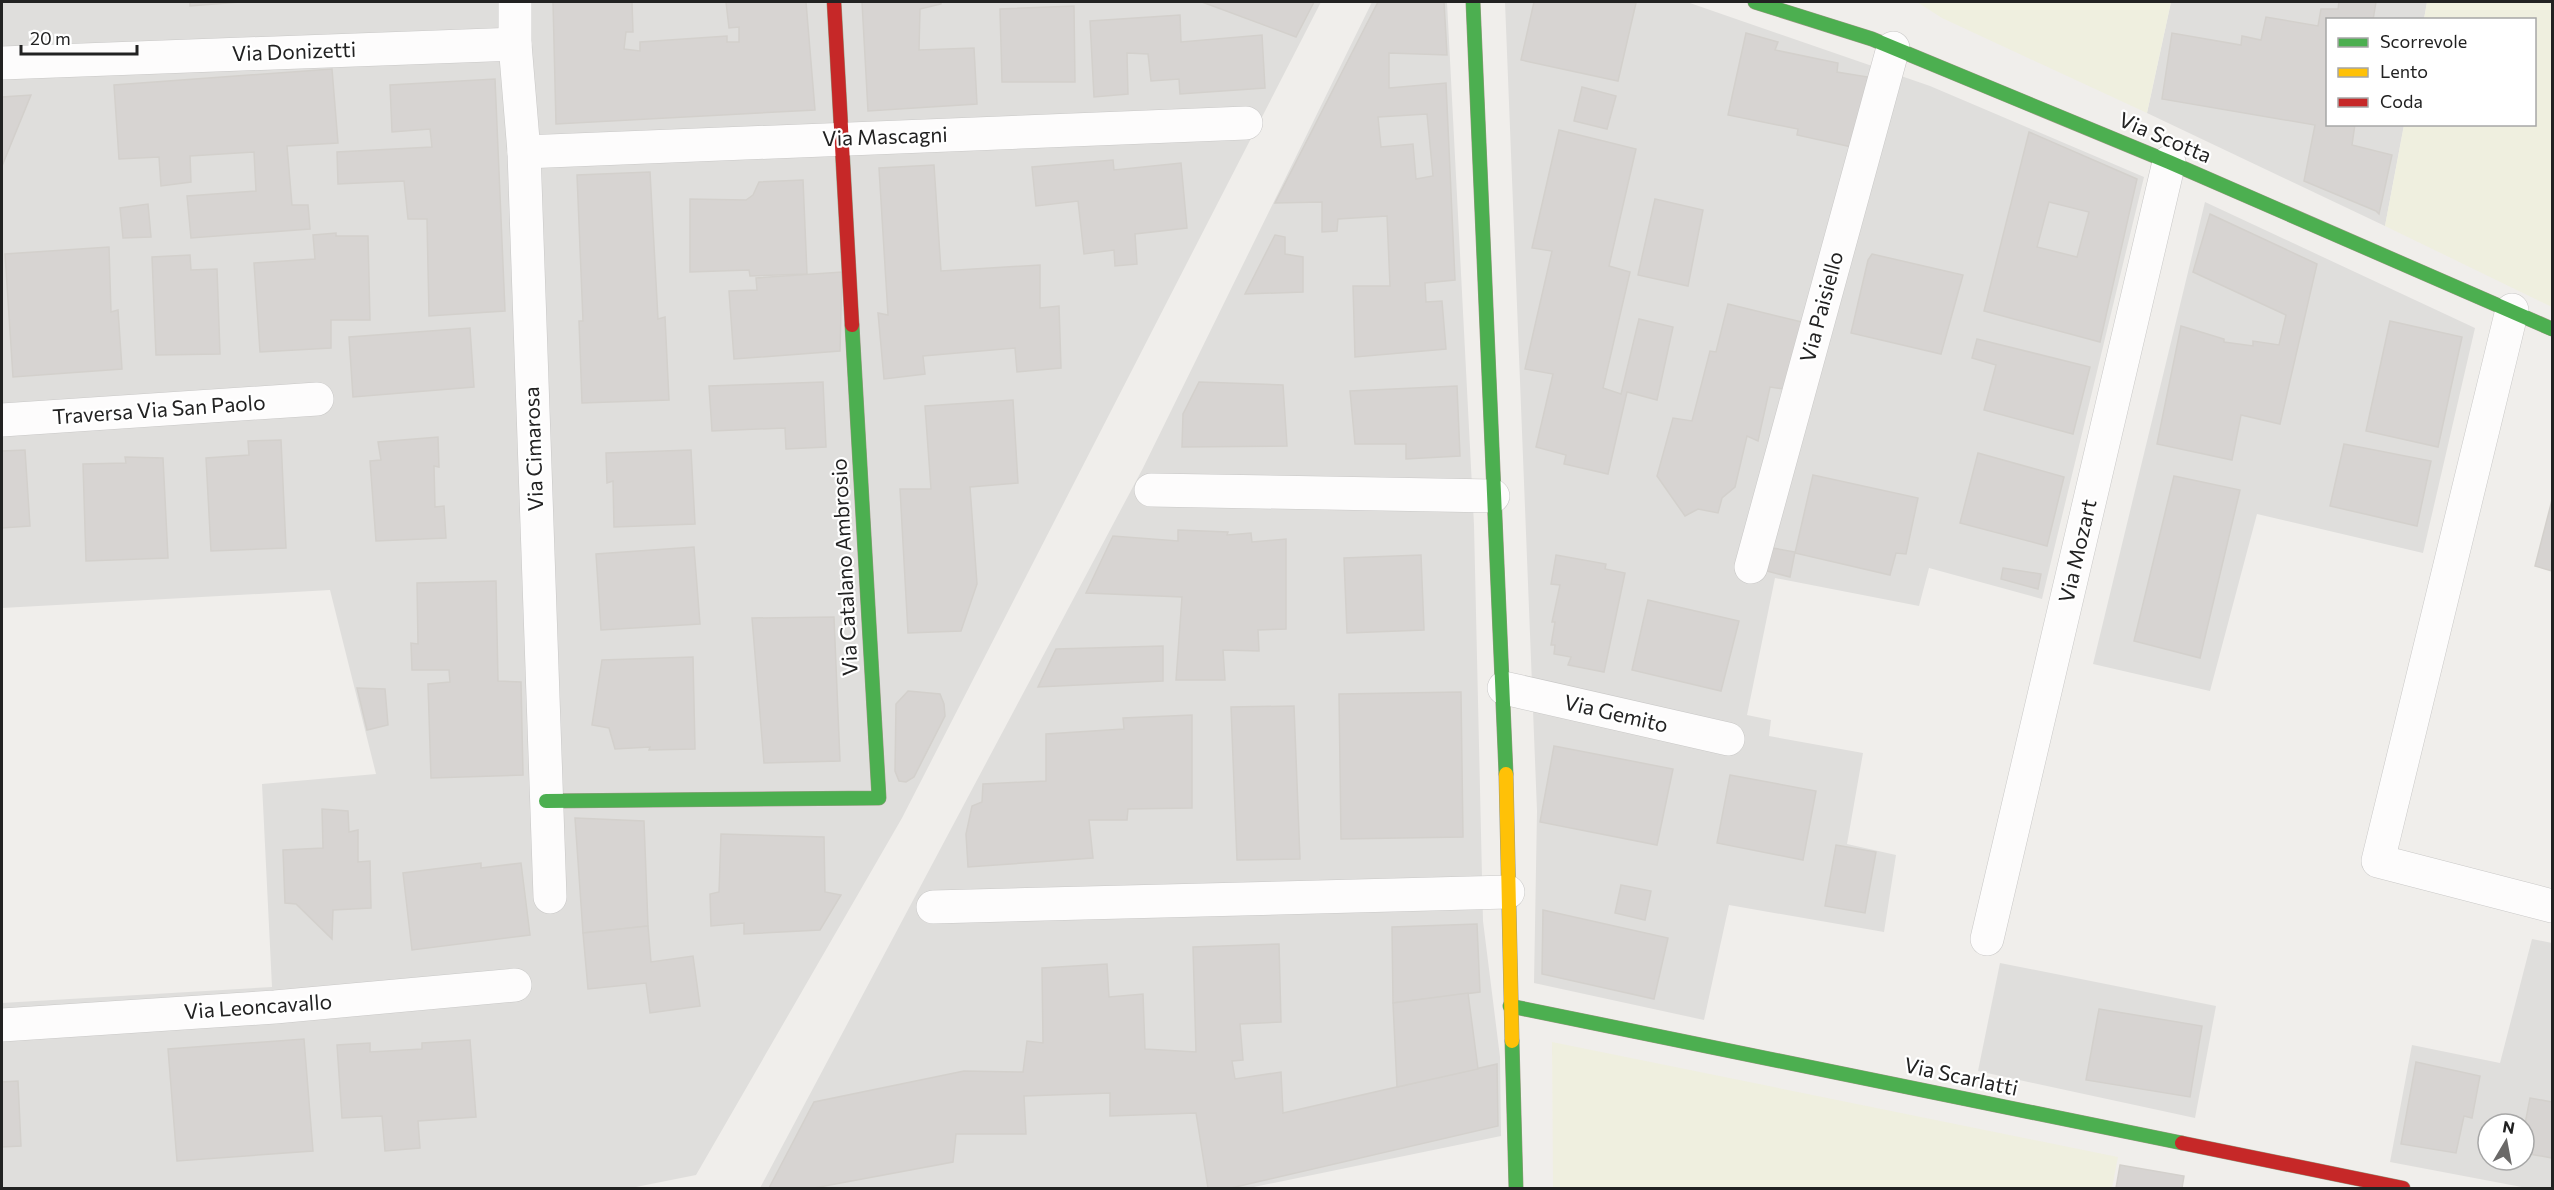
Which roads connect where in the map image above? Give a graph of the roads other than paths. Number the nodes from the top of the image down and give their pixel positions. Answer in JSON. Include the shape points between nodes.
{"nodes":[{"id":1,"x":515,"y":2,"type":"edge"},
{"id":2,"x":834,"y":2,"type":"edge"},
{"id":3,"x":1473,"y":2,"type":"edge"},
{"id":4,"x":1755,"y":2,"type":"edge"},
{"id":5,"x":515,"y":44,"type":"junction"},
{"id":6,"x":1893,"y":48,"type":"junction"},
{"id":7,"x":2,"y":63,"type":"edge"},
{"id":8,"x":1246,"y":123,"type":"dead end"},
{"id":9,"x":841,"y":138,"type":"junction"},
{"id":10,"x":524,"y":152,"type":"junction"},
{"id":11,"x":2169,"y":162,"type":"junction"},
{"id":12,"x":2512,"y":310,"type":"junction"},
{"id":13,"x":2553,"y":328,"type":"edge"},
{"id":14,"x":317,"y":399,"type":"dead end"},
{"id":15,"x":2,"y":420,"type":"edge"},
{"id":16,"x":1150,"y":490,"type":"dead end"},
{"id":17,"x":1493,"y":496,"type":"junction"},
{"id":18,"x":1752,"y":567,"type":"dead end"},
{"id":19,"x":1504,"y":688,"type":"junction"},
{"id":20,"x":1728,"y":739,"type":"dead end"},
{"id":21,"x":546,"y":801,"type":"junction"},
{"id":22,"x":1508,"y":892,"type":"junction"},
{"id":23,"x":550,"y":897,"type":"dead end"},
{"id":24,"x":2553,"y":906,"type":"edge"},
{"id":25,"x":933,"y":907,"type":"dead end"},
{"id":26,"x":1987,"y":939,"type":"dead end"},
{"id":27,"x":515,"y":985,"type":"dead end"},
{"id":28,"x":1510,"y":1006,"type":"junction"},
{"id":29,"x":2,"y":1025,"type":"edge"},
{"id":30,"x":1516,"y":1188,"type":"edge"},
{"id":31,"x":2403,"y":1188,"type":"edge"}],
"edges":[{"from":1,"to":5,"type":"street","name":"Via Cimarosa"},
{"from":2,"to":9,"type":"street","name":"Via Catalano Ambrosio"},
{"from":3,"to":17,"type":"street"},
{"from":4,"to":6,"type":"street","name":"Via Scotta"},
{"from":5,"to":7,"type":"street","name":"Via Donizetti"},
{"from":5,"to":10,"type":"street","name":"Via Cimarosa"},
{"from":6,"to":11,"type":"street","name":"Via Scotta"},
{"from":6,"to":18,"type":"street","name":"Via Paisiello"},
{"from":8,"to":9,"type":"street","name":"Via Mascagni"},
{"from":9,"to":10,"type":"street","name":"Via Mascagni"},
{"from":9,"to":21,"type":"street","name":"Via Catalano Ambrosio","via":[[879,798]]},
{"from":10,"to":21,"type":"street","name":"Via Cimarosa"},
{"from":11,"to":12,"type":"street","name":"Via Scotta"},
{"from":11,"to":26,"type":"street","name":"Via Mozart"},
{"from":12,"to":13,"type":"street","name":"Via Scotta"},
{"from":12,"to":24,"type":"street","via":[[2378,861]]},
{"from":14,"to":15,"type":"street","name":"Traversa Via San Paolo"},
{"from":16,"to":17,"type":"street"},
{"from":17,"to":19,"type":"street"},
{"from":19,"to":20,"type":"street","name":"Via Gemito"},
{"from":19,"to":22,"type":"street"},
{"from":21,"to":23,"type":"street","name":"Via Cimarosa"},
{"from":22,"to":25,"type":"street"},
{"from":22,"to":28,"type":"street"},
{"from":27,"to":29,"type":"street","name":"Via Leoncavallo","via":[[275,1007]]},
{"from":28,"to":30,"type":"street"},
{"from":28,"to":31,"type":"street","name":"Via Scarlatti"}]}
